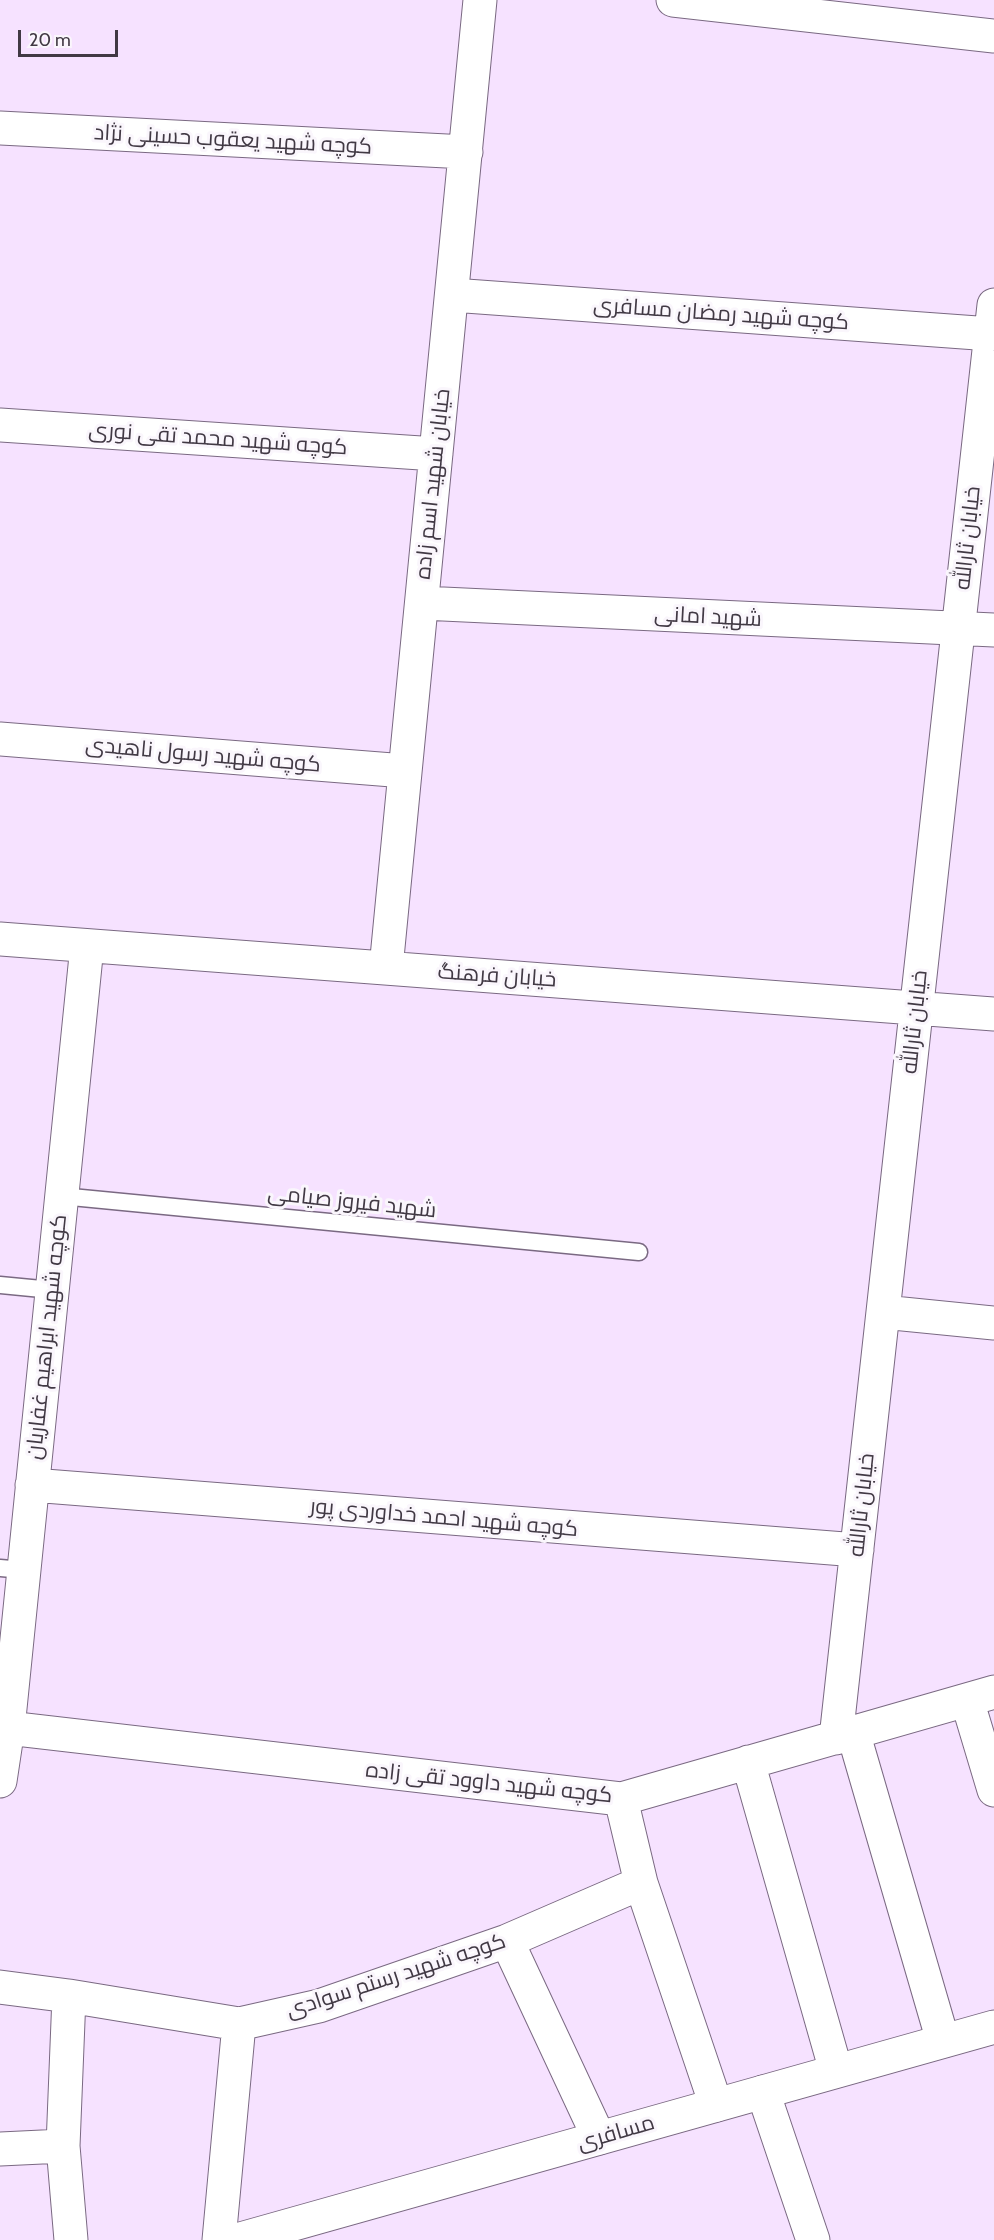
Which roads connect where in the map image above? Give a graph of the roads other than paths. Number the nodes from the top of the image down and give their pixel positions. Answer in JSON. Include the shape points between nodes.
{"nodes":[{"id":1,"x":480,"y":0,"type":"edge"},
{"id":2,"x":673,"y":0,"type":"edge"},
{"id":3,"x":994,"y":36,"type":"edge"},
{"id":4,"x":0,"y":129,"type":"edge"},
{"id":5,"x":466,"y":152,"type":"junction"},
{"id":6,"x":452,"y":295,"type":"junction"},
{"id":7,"x":992,"y":320,"type":"edge"},
{"id":8,"x":0,"y":425,"type":"edge"},
{"id":9,"x":436,"y":454,"type":"junction"},
{"id":10,"x":422,"y":603,"type":"junction"},
{"id":11,"x":958,"y":629,"type":"junction"},
{"id":12,"x":994,"y":630,"type":"edge"},
{"id":13,"x":0,"y":739,"type":"edge"},
{"id":14,"x":405,"y":771,"type":"junction"},
{"id":15,"x":0,"y":939,"type":"edge"},
{"id":16,"x":87,"y":946,"type":"junction"},
{"id":17,"x":386,"y":968,"type":"junction"},
{"id":18,"x":917,"y":1008,"type":"junction"},
{"id":19,"x":994,"y":1014,"type":"edge"},
{"id":20,"x":61,"y":1196,"type":"junction"},
{"id":21,"x":639,"y":1252,"type":"dead end"},
{"id":22,"x":0,"y":1285,"type":"edge"},
{"id":23,"x":52,"y":1290,"type":"junction"},
{"id":24,"x":883,"y":1312,"type":"junction"},
{"id":25,"x":994,"y":1323,"type":"edge"},
{"id":26,"x":32,"y":1485,"type":"junction"},
{"id":27,"x":857,"y":1551,"type":"junction"},
{"id":28,"x":12,"y":1569,"type":"edge"},
{"id":29,"x":981,"y":1696,"type":"edge"},
{"id":30,"x":8,"y":1728,"type":"junction"},
{"id":31,"x":844,"y":1735,"type":"junction"},
{"id":32,"x":748,"y":1762,"type":"junction"},
{"id":33,"x":0,"y":1781,"type":"edge"},
{"id":34,"x":994,"y":1790,"type":"edge"},
{"id":35,"x":621,"y":1799,"type":"junction"},
{"id":36,"x":641,"y":1883,"type":"junction"},
{"id":37,"x":507,"y":1941,"type":"junction"},
{"id":38,"x":0,"y":1987,"type":"edge"},
{"id":39,"x":69,"y":1996,"type":"junction"},
{"id":40,"x":239,"y":2024,"type":"junction"},
{"id":41,"x":993,"y":2029,"type":"edge"},
{"id":42,"x":943,"y":2041,"type":"junction"},
{"id":43,"x":836,"y":2071,"type":"junction"},
{"id":44,"x":763,"y":2092,"type":"junction"},
{"id":45,"x":716,"y":2105,"type":"junction"},
{"id":46,"x":599,"y":2138,"type":"junction"},
{"id":47,"x":63,"y":2146,"type":"junction"},
{"id":48,"x":0,"y":2149,"type":"edge"},
{"id":49,"x":288,"y":2233,"type":"edge"},
{"id":50,"x":72,"y":2240,"type":"edge"},
{"id":51,"x":219,"y":2240,"type":"edge"},
{"id":52,"x":237,"y":2240,"type":"edge"},
{"id":53,"x":813,"y":2240,"type":"edge"}],
"edges":[{"from":1,"to":5,"type":"street","name":"خیابان شهید اسم زاده"},
{"from":2,"to":3,"type":"street"},
{"from":4,"to":5,"type":"street","name":"کوچه شهید یعقوب حسینی نژاد"},
{"from":5,"to":6,"type":"street","name":"خیابان شهید اسم زاده"},
{"from":6,"to":7,"type":"street","name":"کوچه شهید رمضان مسافری"},
{"from":6,"to":9,"type":"street","name":"خیابان شهید اسم زاده"},
{"from":7,"to":11,"type":"street","name":"خیابان ثارالله"},
{"from":8,"to":9,"type":"street","name":"کوچه شهید محمد تقی نوری"},
{"from":9,"to":10,"type":"street","name":"خیابان شهید اسم زاده"},
{"from":10,"to":11,"type":"street","name":"شهید امانی"},
{"from":10,"to":14,"type":"street","name":"خیابان شهید اسم زاده"},
{"from":11,"to":12,"type":"street","name":"شهید امانی"},
{"from":11,"to":18,"type":"street","name":"خیابان ثارالله"},
{"from":13,"to":14,"type":"street","name":"کوچه شهید رسول ناهیدی"},
{"from":14,"to":17,"type":"street","name":"خیابان شهید اسم زاده"},
{"from":15,"to":16,"type":"street","name":"خیابان فرهنگ"},
{"from":16,"to":17,"type":"street","name":"خیابان فرهنگ"},
{"from":16,"to":20,"type":"street","name":"کوچه شهید ابراهیم غفاریان"},
{"from":17,"to":18,"type":"street","name":"خیابان فرهنگ"},
{"from":18,"to":19,"type":"street","name":"خیابان فرهنگ"},
{"from":18,"to":24,"type":"street","name":"خیابان ثارالله"},
{"from":20,"to":21,"type":"lane","name":"شهید فیروز صیامی"},
{"from":20,"to":23,"type":"street","name":"کوچه شهید ابراهیم غفاریان"},
{"from":22,"to":23,"type":"lane"},
{"from":23,"to":26,"type":"street","name":"کوچه شهید ابراهیم غفاریان"},
{"from":24,"to":25,"type":"street"},
{"from":24,"to":27,"type":"street","name":"خیابان ثارالله"},
{"from":26,"to":27,"type":"street","name":"کوچه شهید احمد خداوردی پور"},
{"from":26,"to":28,"type":"street","name":"کوچه شهید ابراهیم غفاریان"},
{"from":27,"to":31,"type":"street","name":"خیابان ثارالله"},
{"from":28,"to":30,"type":"street","name":"کوچه شهید ابراهیم غفاریان"},
{"from":29,"to":31,"type":"street","name":"کوچه شهید داوود تقی زاده"},
{"from":29,"to":34,"type":"street"},
{"from":30,"to":33,"type":"street","name":"کوچه شهید ابراهیم غفاریان"},
{"from":30,"to":35,"type":"street","name":"کوچه شهید داوود تقی زاده"},
{"from":31,"to":32,"type":"street","name":"کوچه شهید داوود تقی زاده"},
{"from":31,"to":42,"type":"street"},
{"from":32,"to":35,"type":"street","name":"کوچه شهید داوود تقی زاده"},
{"from":32,"to":43,"type":"street"},
{"from":35,"to":36,"type":"street"},
{"from":36,"to":37,"type":"street","name":"کوچه شهید رستم سوادی"},
{"from":36,"to":45,"type":"street"},
{"from":37,"to":40,"type":"street","name":"کوچه شهید رستم سوادی","via":[[319,2006]]},
{"from":37,"to":46,"type":"street"},
{"from":38,"to":39,"type":"street","name":"کوچه شهید رستم سوادی"},
{"from":39,"to":40,"type":"street","name":"کوچه شهید رستم سوادی"},
{"from":39,"to":47,"type":"street"},
{"from":40,"to":51,"type":"street"},
{"from":41,"to":42,"type":"street","name":"مسافری"},
{"from":42,"to":43,"type":"street","name":"مسافری"},
{"from":43,"to":44,"type":"street","name":"مسافری"},
{"from":44,"to":45,"type":"street","name":"مسافری"},
{"from":44,"to":53,"type":"street"},
{"from":45,"to":46,"type":"street","name":"مسافری"},
{"from":46,"to":49,"type":"street","name":"مسافری"},
{"from":47,"to":48,"type":"street"},
{"from":47,"to":50,"type":"street"},
{"from":49,"to":52,"type":"street","name":"مسافری"}]}
